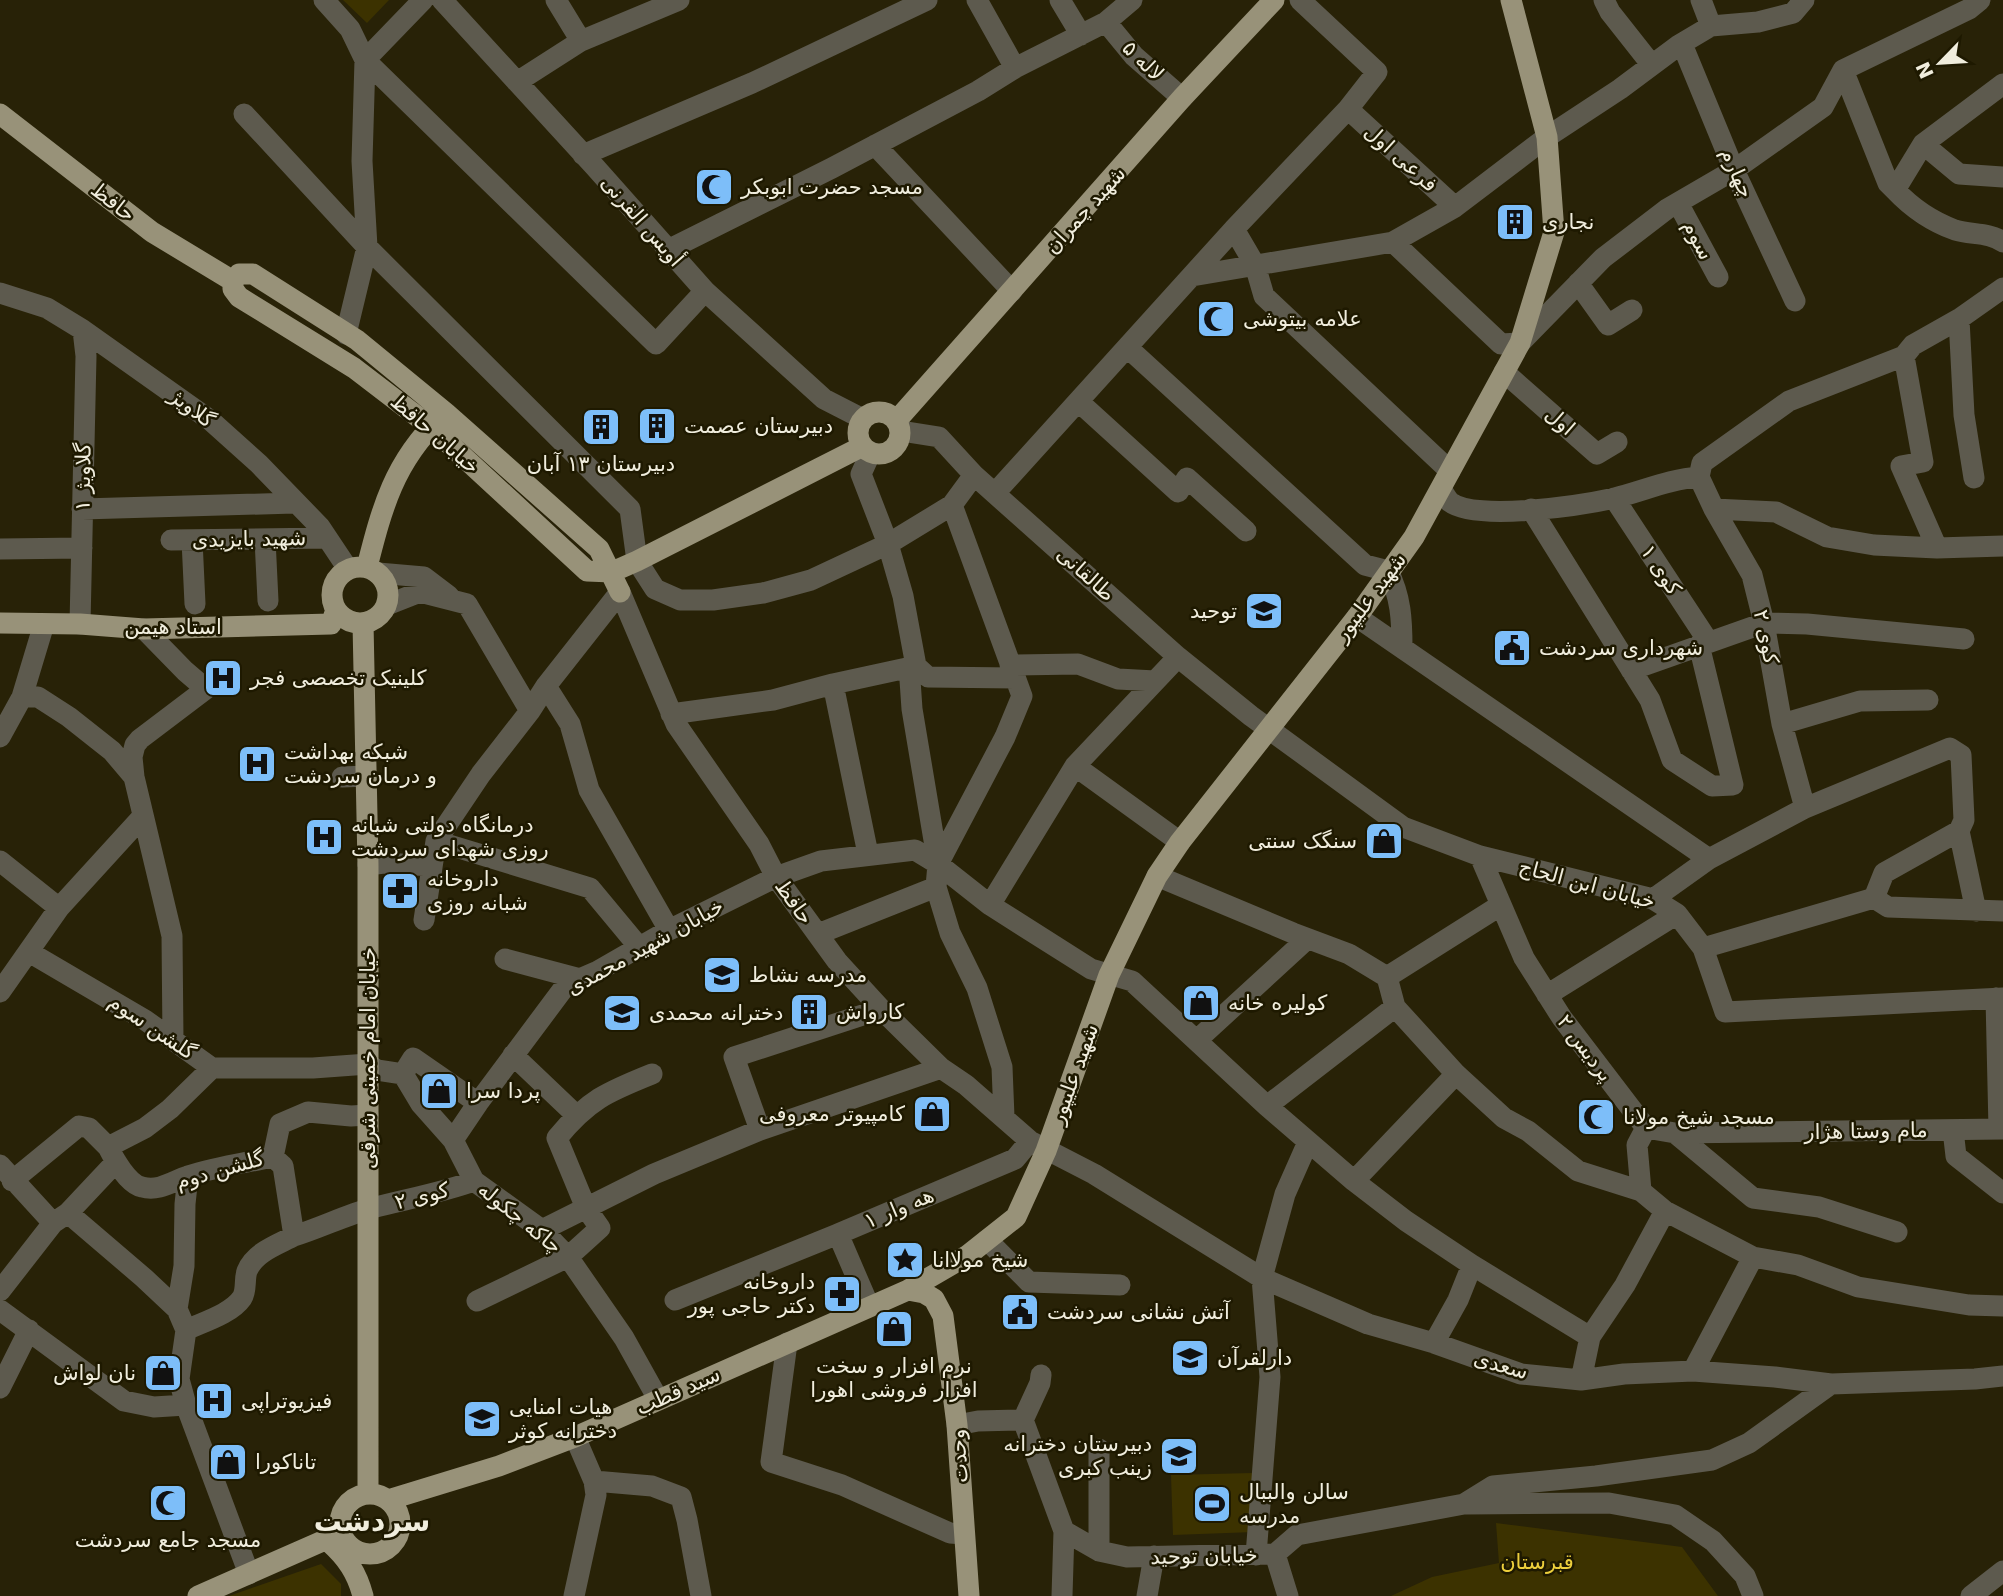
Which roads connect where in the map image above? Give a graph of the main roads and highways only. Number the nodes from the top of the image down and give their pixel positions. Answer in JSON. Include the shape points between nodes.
{"nodes":[{"id":1,"x":1274,"y":0,"type":"edge"},
{"id":2,"x":1511,"y":0,"type":"edge"},
{"id":3,"x":0,"y":114,"type":"edge"},
{"id":4,"x":233,"y":281,"type":"junction"},
{"id":5,"x":340,"y":329,"type":"junction"},
{"id":6,"x":323,"y":348,"type":"junction"},
{"id":7,"x":369,"y":351,"type":"junction"},
{"id":8,"x":354,"y":368,"type":"junction"},
{"id":9,"x":439,"y":420,"type":"junction"},
{"id":10,"x":899,"y":426,"type":"junction"},
{"id":11,"x":867,"y":449,"type":"junction"},
{"id":12,"x":364,"y":570,"type":"junction"},
{"id":13,"x":336,"y":610,"type":"junction"},
{"id":14,"x":0,"y":623,"type":"edge"},
{"id":15,"x":363,"y":623,"type":"junction"},
{"id":16,"x":963,"y":1258,"type":"junction"},
{"id":17,"x":908,"y":1290,"type":"junction"},
{"id":18,"x":943,"y":1316,"type":"junction"},
{"id":19,"x":378,"y":1497,"type":"junction"},
{"id":20,"x":334,"y":1537,"type":"junction"},
{"id":21,"x":368,"y":1553,"type":"junction"},
{"id":22,"x":198,"y":1596,"type":"edge"},
{"id":23,"x":365,"y":1596,"type":"edge"},
{"id":24,"x":969,"y":1596,"type":"edge"}],
"edges":[{"from":1,"to":10,"type":"main road","name":"شهید چمران","via":[[1012,291]]},
{"from":2,"to":16,"type":"main road","name":"شهید علیپور","via":[[1547,138],[1554,232],[1520,343],[1415,537],[1157,876],[1109,975],[1038,1146],[1016,1217]]},
{"from":3,"to":4,"type":"main road","name":"حافظ","via":[[152,232]]},
{"from":4,"to":5,"type":"main road","via":[[239,274],[253,274]]},
{"from":4,"to":6,"type":"main road","name":"خیابان حافظ","via":[[233,289],[247,303]]},
{"from":5,"to":6,"type":"main road","via":[[332,344]]},
{"from":5,"to":7,"type":"main road"},
{"from":6,"to":8,"type":"main road","name":"خیابان حافظ"},
{"from":7,"to":8,"type":"main road","via":[[349,350],[346,358]]},
{"from":7,"to":9,"type":"main road"},
{"from":8,"to":9,"type":"main road","name":"خیابان حافظ"},
{"from":9,"to":11,"type":"main road","via":[[599,549],[616,582],[637,562]]},
{"from":9,"to":12,"type":"main road","via":[[398,472]]},
{"from":10,"to":11,"type":"main road","via":[[900,439],[892,450]]},
{"from":10,"to":11,"type":"main road","via":[[892,415],[880,411],[867,415],[858,432]]},
{"from":12,"to":13,"type":"main road","via":[[338,577],[332,590]]},
{"from":12,"to":15,"type":"main road","via":[[387,587],[387,605],[381,614]]},
{"from":13,"to":14,"type":"main road","name":"استاد هیمن","via":[[331,624],[144,629]]},
{"from":13,"to":15,"type":"main road","via":[[343,618]]},
{"from":15,"to":19,"type":"main road","name":"خیابان امام خمینی شرقی","via":[[369,1209]]},
{"from":16,"to":17,"type":"main road","name":"سید قطب"},
{"from":16,"to":18,"type":"main road","name":"وحدت","via":[[951,1276]]},
{"from":17,"to":18,"type":"main road","via":[[934,1299]]},
{"from":17,"to":19,"type":"main road","name":"سید قطب","via":[[865,1298],[787,1343],[575,1437],[499,1466]]},
{"from":18,"to":24,"type":"main road","name":"وحدت","via":[[957,1426]]},
{"from":19,"to":20,"type":"main road","via":[[351,1500]]},
{"from":19,"to":21,"type":"main road","via":[[398,1514],[398,1533],[384,1550]]},
{"from":20,"to":21,"type":"main road"},
{"from":20,"to":22,"type":"main road","via":[[247,1570]]},
{"from":20,"to":23,"type":"main road"},
{"from":21,"to":23,"type":"main road"}]}
